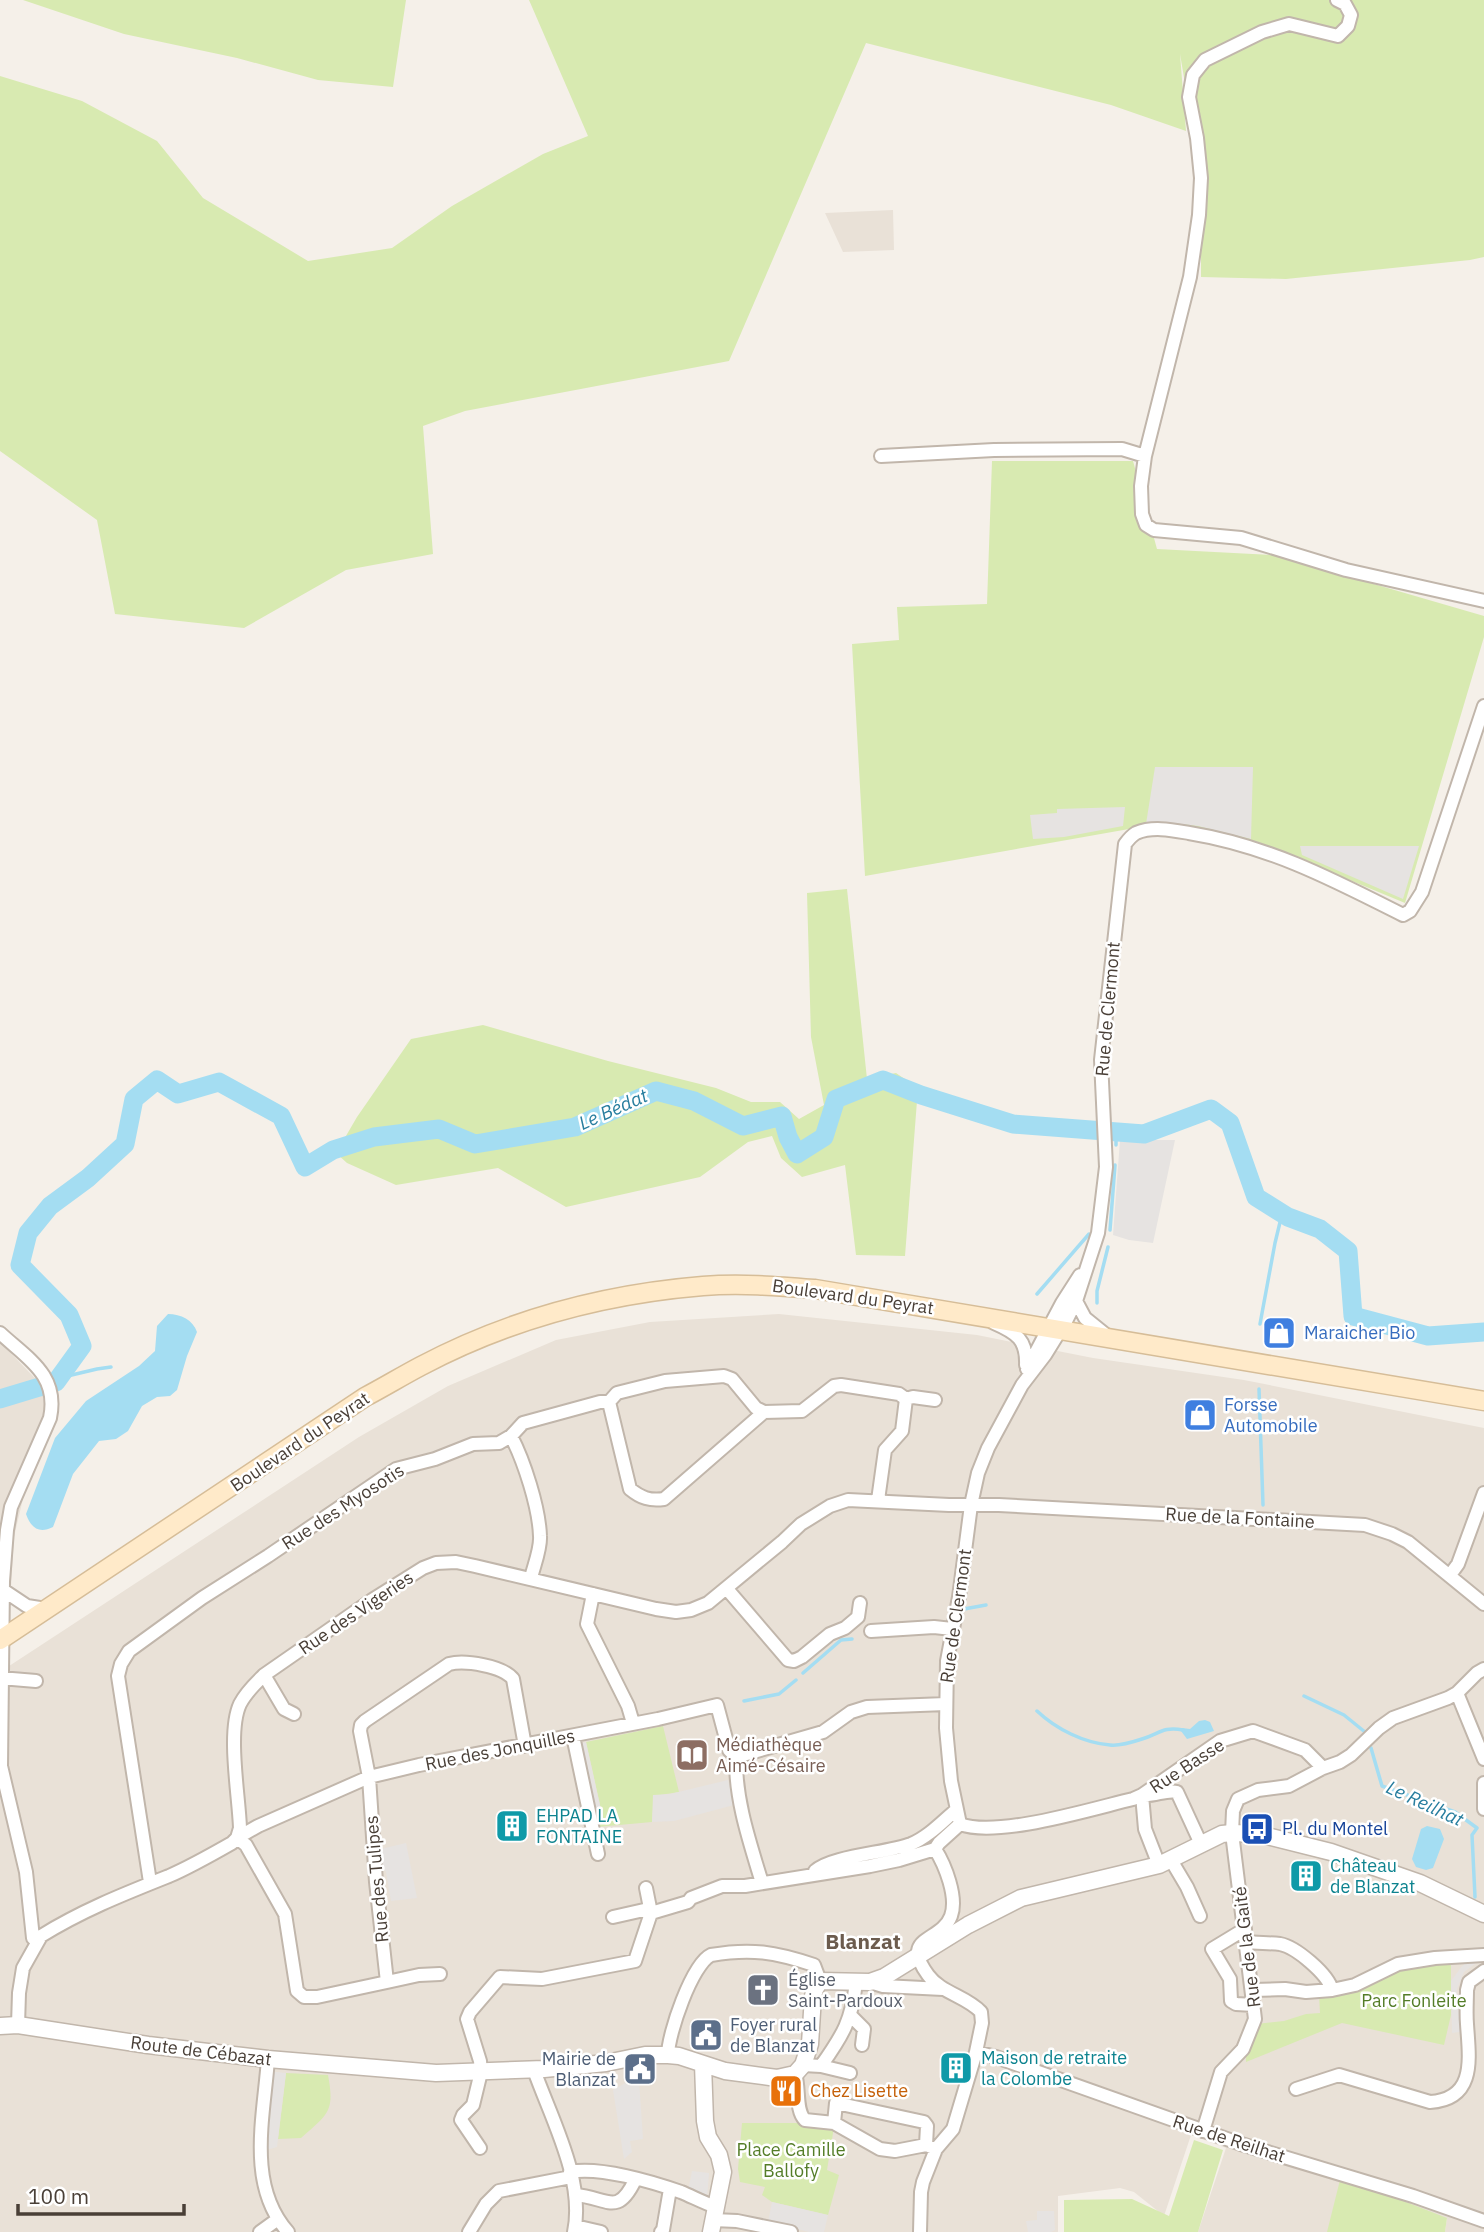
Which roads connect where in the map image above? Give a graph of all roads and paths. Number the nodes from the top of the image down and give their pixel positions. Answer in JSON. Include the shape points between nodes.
{"nodes":[{"id":1,"x":1337,"y":0,"type":"edge"},
{"id":2,"x":881,"y":456,"type":"dead end"},
{"id":3,"x":1145,"y":456,"type":"junction"},
{"id":4,"x":1484,"y":601,"type":"edge"},
{"id":5,"x":1484,"y":706,"type":"edge"},
{"id":6,"x":1091,"y":1257,"type":"junction"},
{"id":7,"x":1076,"y":1301,"type":"junction"},
{"id":8,"x":978,"y":1315,"type":"junction"},
{"id":9,"x":1055,"y":1329,"type":"junction"},
{"id":10,"x":0,"y":1333,"type":"edge"},
{"id":11,"x":1109,"y":1338,"type":"junction"},
{"id":12,"x":1026,"y":1371,"type":"junction"},
{"id":13,"x":1023,"y":1385,"type":"junction"},
{"id":14,"x":906,"y":1399,"type":"junction"},
{"id":15,"x":935,"y":1400,"type":"dead end"},
{"id":16,"x":609,"y":1402,"type":"junction"},
{"id":17,"x":1484,"y":1403,"type":"edge"},
{"id":18,"x":764,"y":1412,"type":"junction"},
{"id":19,"x":511,"y":1436,"type":"junction"},
{"id":20,"x":1484,"y":1493,"type":"edge"},
{"id":21,"x":878,"y":1500,"type":"junction"},
{"id":22,"x":6,"y":1504,"type":"edge"},
{"id":23,"x":971,"y":1505,"type":"junction"},
{"id":24,"x":1450,"y":1575,"type":"junction"},
{"id":25,"x":531,"y":1578,"type":"junction"},
{"id":26,"x":727,"y":1589,"type":"junction"},
{"id":27,"x":3,"y":1590,"type":"junction"},
{"id":28,"x":593,"y":1594,"type":"junction"},
{"id":29,"x":860,"y":1603,"type":"dead end"},
{"id":30,"x":1484,"y":1604,"type":"edge"},
{"id":31,"x":46,"y":1609,"type":"junction"},
{"id":32,"x":952,"y":1629,"type":"junction"},
{"id":33,"x":871,"y":1631,"type":"dead end"},
{"id":34,"x":1,"y":1639,"type":"edge"},
{"id":35,"x":1484,"y":1669,"type":"edge"},
{"id":36,"x":264,"y":1675,"type":"junction"},
{"id":37,"x":1,"y":1678,"type":"edge"},
{"id":38,"x":36,"y":1681,"type":"dead end"},
{"id":39,"x":1457,"y":1693,"type":"junction"},
{"id":40,"x":946,"y":1704,"type":"junction"},
{"id":41,"x":294,"y":1714,"type":"dead end"},
{"id":42,"x":633,"y":1723,"type":"junction"},
{"id":43,"x":573,"y":1736,"type":"junction"},
{"id":44,"x":526,"y":1746,"type":"junction"},
{"id":45,"x":736,"y":1757,"type":"junction"},
{"id":46,"x":1484,"y":1759,"type":"edge"},
{"id":47,"x":0,"y":1767,"type":"edge"},
{"id":48,"x":1324,"y":1768,"type":"junction"},
{"id":49,"x":369,"y":1777,"type":"junction"},
{"id":50,"x":1484,"y":1783,"type":"edge"},
{"id":51,"x":1142,"y":1795,"type":"junction"},
{"id":52,"x":1484,"y":1809,"type":"edge"},
{"id":53,"x":956,"y":1810,"type":"junction"},
{"id":54,"x":960,"y":1824,"type":"junction"},
{"id":55,"x":1233,"y":1833,"type":"junction"},
{"id":56,"x":237,"y":1838,"type":"junction"},
{"id":57,"x":1201,"y":1844,"type":"junction"},
{"id":58,"x":935,"y":1849,"type":"junction"},
{"id":59,"x":598,"y":1854,"type":"dead end"},
{"id":60,"x":1165,"y":1863,"type":"junction"},
{"id":61,"x":814,"y":1875,"type":"junction"},
{"id":62,"x":150,"y":1882,"type":"junction"},
{"id":63,"x":762,"y":1883,"type":"junction"},
{"id":64,"x":646,"y":1888,"type":"dead end"},
{"id":65,"x":651,"y":1913,"type":"junction"},
{"id":66,"x":1484,"y":1914,"type":"edge"},
{"id":67,"x":1200,"y":1916,"type":"dead end"},
{"id":68,"x":612,"y":1917,"type":"dead end"},
{"id":69,"x":41,"y":1936,"type":"junction"},
{"id":70,"x":1246,"y":1936,"type":"junction"},
{"id":71,"x":918,"y":1955,"type":"junction"},
{"id":72,"x":1484,"y":1955,"type":"edge"},
{"id":73,"x":1484,"y":1971,"type":"edge"},
{"id":74,"x":440,"y":1974,"type":"dead end"},
{"id":75,"x":1230,"y":1979,"type":"junction"},
{"id":76,"x":820,"y":1981,"type":"junction"},
{"id":77,"x":387,"y":1982,"type":"junction"},
{"id":78,"x":863,"y":1982,"type":"junction"},
{"id":79,"x":1252,"y":1984,"type":"junction"},
{"id":80,"x":943,"y":1989,"type":"junction"},
{"id":81,"x":1332,"y":1990,"type":"junction"},
{"id":82,"x":1254,"y":2005,"type":"junction"},
{"id":83,"x":851,"y":2017,"type":"junction"},
{"id":84,"x":18,"y":2025,"type":"junction"},
{"id":85,"x":0,"y":2026,"type":"edge"},
{"id":86,"x":862,"y":2045,"type":"dead end"},
{"id":87,"x":976,"y":2052,"type":"junction"},
{"id":88,"x":668,"y":2055,"type":"junction"},
{"id":89,"x":268,"y":2059,"type":"junction"},
{"id":90,"x":703,"y":2064,"type":"junction"},
{"id":91,"x":821,"y":2066,"type":"junction"},
{"id":92,"x":534,"y":2070,"type":"junction"},
{"id":93,"x":799,"y":2070,"type":"junction"},
{"id":94,"x":481,"y":2073,"type":"junction"},
{"id":95,"x":850,"y":2073,"type":"dead end"},
{"id":96,"x":1296,"y":2089,"type":"dead end"},
{"id":97,"x":834,"y":2123,"type":"junction"},
{"id":98,"x":1203,"y":2131,"type":"junction"},
{"id":99,"x":931,"y":2147,"type":"junction"},
{"id":100,"x":480,"y":2148,"type":"dead end"},
{"id":101,"x":570,"y":2175,"type":"junction"},
{"id":102,"x":635,"y":2180,"type":"junction"},
{"id":103,"x":670,"y":2189,"type":"junction"},
{"id":104,"x":575,"y":2195,"type":"junction"},
{"id":105,"x":278,"y":2219,"type":"junction"},
{"id":106,"x":714,"y":2220,"type":"edge"},
{"id":107,"x":1484,"y":2221,"type":"edge"},
{"id":108,"x":575,"y":2229,"type":"edge"},
{"id":109,"x":260,"y":2232,"type":"edge"},
{"id":110,"x":288,"y":2232,"type":"edge"},
{"id":111,"x":469,"y":2232,"type":"edge"},
{"id":112,"x":601,"y":2232,"type":"edge"},
{"id":113,"x":661,"y":2232,"type":"edge"},
{"id":114,"x":791,"y":2232,"type":"edge"},
{"id":115,"x":920,"y":2232,"type":"edge"}],
"edges":[{"from":1,"to":3,"type":"street","via":[[1351,15],[1338,36],[1289,24],[1205,60],[1193,75],[1189,97],[1201,178],[1199,215],[1190,277]]},
{"from":2,"to":3,"type":"street","via":[[1122,449]]},
{"from":3,"to":4,"type":"street","via":[[1142,514],[1154,530],[1241,538],[1346,570]]},
{"from":5,"to":6,"type":"street","name":"Rue de Clermont","via":[[1422,892],[1403,915],[1329,877],[1237,842],[1150,829],[1133,834],[1125,844],[1101,1060],[1106,1167]]},
{"from":6,"to":7,"type":"street","name":"Rue de Clermont"},
{"from":6,"to":9,"type":"street"},
{"from":7,"to":9,"type":"street","name":"Rue de Clermont"},
{"from":7,"to":11,"type":"street","via":[[1084,1318]]},
{"from":8,"to":9,"type":"main road","name":"Boulevard du Peyrat"},
{"from":8,"to":12,"type":"street","name":"Rue de Clermont","via":[[1019,1338],[1027,1349]]},
{"from":8,"to":31,"type":"main road","name":"Boulevard du Peyrat","via":[[756,1284],[641,1293],[537,1317],[423,1365],[365,1398]]},
{"from":9,"to":11,"type":"main road","name":"Boulevard du Peyrat"},
{"from":9,"to":12,"type":"street","name":"Rue de Clermont"},
{"from":9,"to":13,"type":"street","name":"Rue de Clermont"},
{"from":10,"to":22,"type":"street","via":[[46,1376],[53,1403],[50,1418]]},
{"from":11,"to":17,"type":"main road","name":"Boulevard du Peyrat"},
{"from":12,"to":13,"type":"street","name":"Rue de Clermont"},
{"from":13,"to":23,"type":"street","name":"Rue de Clermont","via":[[988,1448]]},
{"from":14,"to":15,"type":"street"},
{"from":14,"to":18,"type":"street","via":[[841,1385],[802,1410]]},
{"from":14,"to":21,"type":"street","via":[[902,1431],[885,1450]]},
{"from":16,"to":18,"type":"street","name":"Rue des Myosotis","via":[[617,1393],[665,1381],[724,1376]]},
{"from":16,"to":18,"type":"street","via":[[630,1489],[655,1501],[664,1499]]},
{"from":16,"to":19,"type":"street","name":"Rue des Myosotis","via":[[523,1423]]},
{"from":19,"to":25,"type":"street","via":[[523,1459],[540,1531]]},
{"from":19,"to":62,"type":"street","name":"Rue des Myosotis","via":[[396,1469],[129,1651],[118,1676]]},
{"from":20,"to":24,"type":"street"},
{"from":21,"to":23,"type":"street","name":"Rue des Vigeries"},
{"from":21,"to":26,"type":"street","name":"Rue des Vigeries","via":[[848,1500],[830,1506],[801,1524]]},
{"from":22,"to":27,"type":"street"},
{"from":23,"to":24,"type":"street","name":"Rue de la Fontaine","via":[[1365,1525],[1408,1542]]},
{"from":23,"to":32,"type":"street","name":"Rue de Clermont"},
{"from":24,"to":30,"type":"street","name":"Rue de la Fontaine"},
{"from":25,"to":28,"type":"street","name":"Rue des Vigeries"},
{"from":25,"to":36,"type":"street","name":"Rue des Vigeries","via":[[456,1562],[430,1565]]},
{"from":26,"to":28,"type":"street","name":"Rue des Vigeries","via":[[708,1603],[676,1612]]},
{"from":26,"to":29,"type":"street","via":[[788,1660],[794,1661],[858,1617]]},
{"from":27,"to":31,"type":"street","via":[[27,1606]]},
{"from":27,"to":34,"type":"street"},
{"from":28,"to":42,"type":"street","via":[[587,1624]]},
{"from":31,"to":34,"type":"main road","name":"Boulevard du Peyrat"},
{"from":32,"to":33,"type":"street"},
{"from":32,"to":40,"type":"street","name":"Rue de Clermont"},
{"from":34,"to":37,"type":"street"},
{"from":35,"to":39,"type":"street"},
{"from":36,"to":41,"type":"street","via":[[284,1709]]},
{"from":36,"to":56,"type":"street","name":"Rue des Vigeries","via":[[251,1687],[235,1720]]},
{"from":37,"to":38,"type":"street"},
{"from":37,"to":47,"type":"street"},
{"from":39,"to":46,"type":"street"},
{"from":39,"to":48,"type":"street","via":[[1393,1718],[1351,1755]]},
{"from":40,"to":45,"type":"street","via":[[867,1707],[851,1712],[823,1732]]},
{"from":40,"to":53,"type":"street","name":"Rue de Clermont"},
{"from":42,"to":43,"type":"street","name":"Rue des Jonquilles"},
{"from":42,"to":45,"type":"street","name":"Rue des Jonquilles","via":[[717,1705],[729,1750]]},
{"from":43,"to":44,"type":"street","name":"Rue des Jonquilles"},
{"from":43,"to":59,"type":"street"},
{"from":44,"to":49,"type":"street","name":"Rue des Jonquilles"},
{"from":44,"to":49,"type":"street","name":"Rue des Tulipes","via":[[509,1673],[460,1661],[361,1725]]},
{"from":45,"to":63,"type":"street","via":[[748,1836]]},
{"from":47,"to":69,"type":"street","via":[[26,1872],[33,1938]]},
{"from":48,"to":51,"type":"street","name":"Rue Basse","via":[[1305,1750],[1253,1731],[1220,1741]]},
{"from":48,"to":55,"type":"street","name":"Rue de la Gaité","via":[[1289,1786],[1258,1790],[1238,1799]]},
{"from":49,"to":56,"type":"street","name":"Rue des Jonquilles"},
{"from":49,"to":77,"type":"street","name":"Rue des Tulipes"},
{"from":50,"to":52,"type":"street"},
{"from":51,"to":54,"type":"street","name":"Rue Basse","via":[[998,1828]]},
{"from":51,"to":57,"type":"street","via":[[1177,1792]]},
{"from":51,"to":60,"type":"street","via":[[1145,1829]]},
{"from":53,"to":54,"type":"street","name":"Rue de Clermont"},
{"from":53,"to":61,"type":"street","via":[[913,1843],[828,1863]]},
{"from":54,"to":58,"type":"street"},
{"from":55,"to":57,"type":"street"},
{"from":55,"to":66,"type":"street","via":[[1259,1834],[1331,1852],[1420,1883]]},
{"from":55,"to":70,"type":"street","name":"Rue de la Gaité"},
{"from":56,"to":62,"type":"street"},
{"from":56,"to":77,"type":"street","via":[[246,1845],[285,1914],[297,1991],[304,1997],[317,1997]]},
{"from":57,"to":60,"type":"street"},
{"from":58,"to":61,"type":"street"},
{"from":58,"to":71,"type":"street","via":[[954,1904],[951,1917],[922,1941]]},
{"from":60,"to":67,"type":"street","via":[[1187,1887]]},
{"from":60,"to":71,"type":"street","via":[[1021,1898]]},
{"from":61,"to":63,"type":"street"},
{"from":62,"to":69,"type":"street"},
{"from":63,"to":65,"type":"street","via":[[722,1886]]},
{"from":64,"to":65,"type":"street"},
{"from":65,"to":68,"type":"street","via":[[644,1910]]},
{"from":65,"to":94,"type":"street","via":[[635,1961],[542,1979],[500,1977],[467,2020]]},
{"from":69,"to":84,"type":"street","via":[[23,1968]]},
{"from":70,"to":75,"type":"street","via":[[1212,1949]]},
{"from":70,"to":79,"type":"street","name":"Rue de la Gaité"},
{"from":70,"to":81,"type":"street","via":[[1296,1951],[1327,1977]]},
{"from":71,"to":78,"type":"street","via":[[884,1977]]},
{"from":71,"to":80,"type":"street","via":[[929,1976]]},
{"from":72,"to":81,"type":"street","via":[[1398,1964]]},
{"from":73,"to":96,"type":"street","via":[[1469,1982],[1469,2064],[1467,2077],[1452,2096],[1430,2102],[1339,2075]]},
{"from":74,"to":77,"type":"street"},
{"from":75,"to":79,"type":"street"},
{"from":75,"to":82,"type":"street","via":[[1231,2001]]},
{"from":76,"to":78,"type":"street"},
{"from":76,"to":88,"type":"street","via":[[814,1965],[762,1951],[705,1958],[685,1992]]},
{"from":76,"to":93,"type":"street","via":[[815,1989],[810,2044]]},
{"from":78,"to":80,"type":"street"},
{"from":78,"to":83,"type":"street"},
{"from":79,"to":81,"type":"street","via":[[1306,1992]]},
{"from":79,"to":82,"type":"street","name":"Rue de la Gaité"},
{"from":80,"to":87,"type":"street","via":[[981,2012]]},
{"from":82,"to":98,"type":"street","name":"Rue de la Gaité","via":[[1248,2041],[1222,2072]]},
{"from":83,"to":86,"type":"street","via":[[864,2028]]},
{"from":83,"to":91,"type":"street"},
{"from":84,"to":85,"type":"street","name":"Route de Cébazat"},
{"from":84,"to":89,"type":"street","name":"Route de Cébazat"},
{"from":87,"to":98,"type":"street","name":"Rue de Reilhat"},
{"from":87,"to":99,"type":"street","via":[[953,2129]]},
{"from":88,"to":90,"type":"street"},
{"from":88,"to":92,"type":"street","name":"Route de Cébazat"},
{"from":89,"to":94,"type":"street","name":"Route de Cébazat"},
{"from":89,"to":105,"type":"street","via":[[260,2152],[266,2191]]},
{"from":90,"to":93,"type":"street","via":[[777,2078]]},
{"from":90,"to":106,"type":"street","via":[[705,2121],[723,2172]]},
{"from":91,"to":93,"type":"street"},
{"from":91,"to":95,"type":"street"},
{"from":92,"to":94,"type":"street","name":"Route de Cébazat"},
{"from":92,"to":101,"type":"street"},
{"from":93,"to":97,"type":"street","via":[[802,2118]]},
{"from":94,"to":100,"type":"street","via":[[473,2105],[461,2120]]},
{"from":97,"to":99,"type":"street","via":[[880,2149]]},
{"from":97,"to":99,"type":"street","via":[[836,2103],[924,2122]]},
{"from":98,"to":107,"type":"street","name":"Rue de Reilhat"},
{"from":99,"to":115,"type":"street","via":[[921,2193]]},
{"from":101,"to":102,"type":"street","via":[[594,2170]]},
{"from":101,"to":104,"type":"street"},
{"from":101,"to":111,"type":"street","via":[[499,2191]]},
{"from":102,"to":103,"type":"street"},
{"from":102,"to":104,"type":"street","via":[[622,2201]]},
{"from":103,"to":106,"type":"street"},
{"from":103,"to":113,"type":"street"},
{"from":104,"to":108,"type":"street"},
{"from":105,"to":109,"type":"street"},
{"from":105,"to":110,"type":"street"},
{"from":106,"to":114,"type":"street"},
{"from":108,"to":112,"type":"street"}]}
